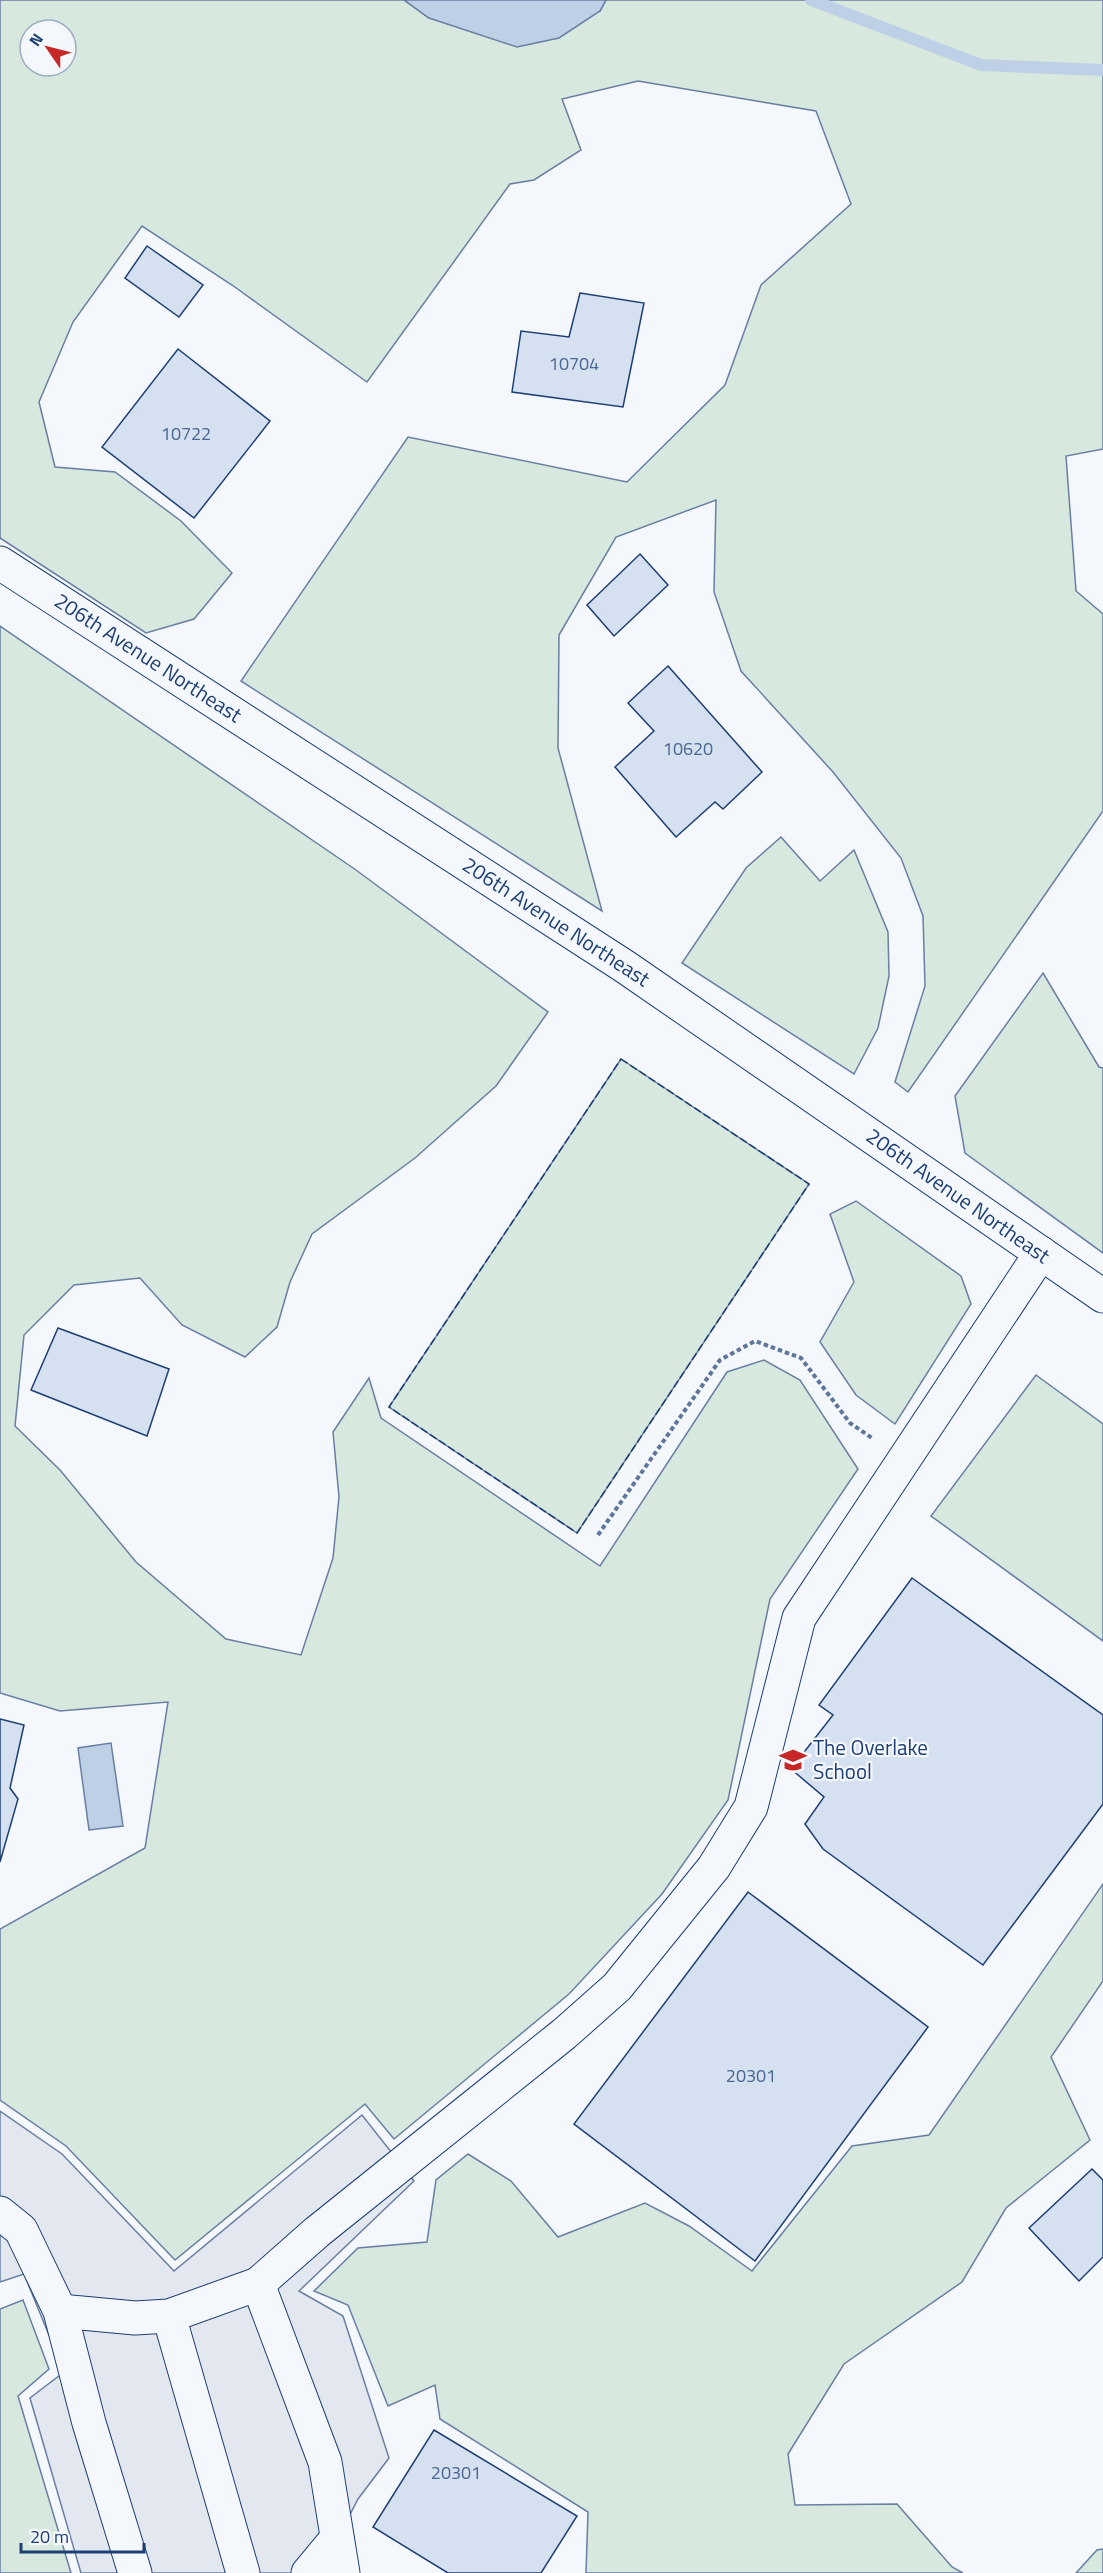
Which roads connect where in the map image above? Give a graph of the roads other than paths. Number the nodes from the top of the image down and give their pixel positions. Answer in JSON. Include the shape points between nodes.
{"nodes":[{"id":1,"x":0,"y":563,"type":"edge"},
{"id":2,"x":1041,"y":1253,"type":"junction"},
{"id":3,"x":1103,"y":1296,"type":"edge"},
{"id":4,"x":0,"y":2213,"type":"edge"},
{"id":5,"x":258,"y":2284,"type":"junction"},
{"id":6,"x":60,"y":2311,"type":"junction"},
{"id":7,"x":169,"y":2316,"type":"junction"},
{"id":8,"x":337,"y":2538,"type":"junction"},
{"id":9,"x":135,"y":2573,"type":"edge"},
{"id":10,"x":243,"y":2573,"type":"edge"},
{"id":11,"x":308,"y":2573,"type":"edge"},
{"id":12,"x":343,"y":2573,"type":"edge"}],
"edges":[{"from":1,"to":2,"type":"street","name":"206th Avenue Northeast","via":[[624,966]]},
{"from":2,"to":3,"type":"street","name":"206th Avenue Northeast"},
{"from":2,"to":5,"type":"street","via":[[799,1618],[751,1807],[714,1867],[617,1987]]},
{"from":4,"to":6,"type":"street","via":[[21,2230]]},
{"from":5,"to":7,"type":"street"},
{"from":5,"to":8,"type":"street","via":[[325,2462]]},
{"from":6,"to":7,"type":"street","via":[[135,2318]]},
{"from":6,"to":9,"type":"street"},
{"from":7,"to":10,"type":"street"},
{"from":8,"to":11,"type":"street"},
{"from":8,"to":12,"type":"street"}]}
